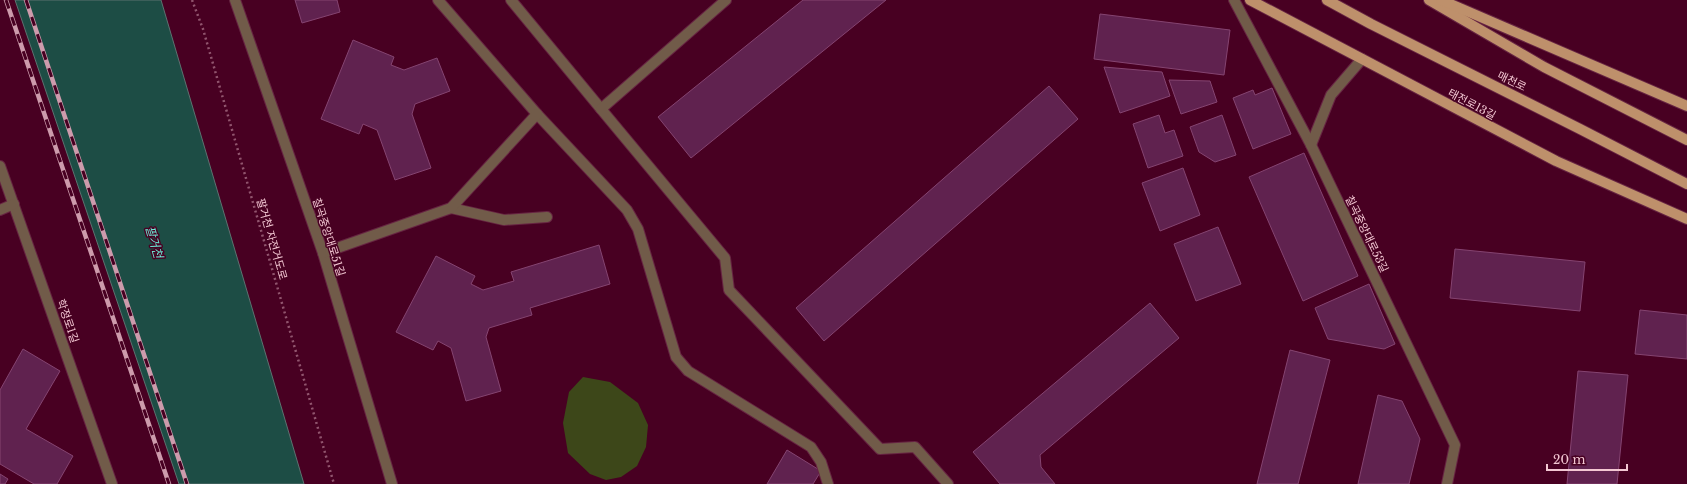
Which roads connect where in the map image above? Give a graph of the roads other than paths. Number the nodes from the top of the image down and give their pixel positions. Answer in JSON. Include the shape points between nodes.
{"nodes":[{"id":1,"x":235,"y":0,"type":"edge"},
{"id":2,"x":438,"y":0,"type":"edge"},
{"id":3,"x":511,"y":0,"type":"edge"},
{"id":4,"x":726,"y":0,"type":"edge"},
{"id":5,"x":1234,"y":0,"type":"edge"},
{"id":6,"x":1250,"y":0,"type":"edge"},
{"id":7,"x":1327,"y":0,"type":"edge"},
{"id":8,"x":1429,"y":0,"type":"edge"},
{"id":9,"x":1441,"y":0,"type":"edge"},
{"id":10,"x":1362,"y":60,"type":"junction"},
{"id":11,"x":1687,"y":106,"type":"edge"},
{"id":12,"x":601,"y":109,"type":"junction"},
{"id":13,"x":537,"y":114,"type":"junction"},
{"id":14,"x":1687,"y":140,"type":"edge"},
{"id":15,"x":1311,"y":145,"type":"junction"},
{"id":16,"x":0,"y":166,"type":"edge"},
{"id":17,"x":1687,"y":184,"type":"edge"},
{"id":18,"x":14,"y":204,"type":"junction"},
{"id":19,"x":451,"y":208,"type":"junction"},
{"id":20,"x":0,"y":210,"type":"edge"},
{"id":21,"x":547,"y":217,"type":"dead end"},
{"id":22,"x":1687,"y":219,"type":"edge"},
{"id":23,"x":323,"y":253,"type":"junction"},
{"id":24,"x":112,"y":484,"type":"edge"},
{"id":25,"x":392,"y":484,"type":"edge"},
{"id":26,"x":828,"y":484,"type":"edge"},
{"id":27,"x":948,"y":484,"type":"edge"},
{"id":28,"x":1447,"y":484,"type":"edge"}],
"edges":[{"from":1,"to":23,"type":"street","name":"칠곡중앙대로51길"},
{"from":2,"to":13,"type":"street"},
{"from":3,"to":12,"type":"street"},
{"from":4,"to":12,"type":"street"},
{"from":5,"to":15,"type":"street","name":"칠곡중앙대로53길"},
{"from":6,"to":10,"type":"main road","name":"태전로13길"},
{"from":7,"to":17,"type":"main road","name":"매천로"},
{"from":8,"to":14,"type":"main road","via":[[1544,67]]},
{"from":9,"to":11,"type":"main road"},
{"from":10,"to":15,"type":"street","via":[[1331,95]]},
{"from":10,"to":22,"type":"main road","name":"태전로13길","via":[[1556,161]]},
{"from":12,"to":27,"type":"street","via":[[725,258],[729,290],[880,449],[915,447]]},
{"from":13,"to":19,"type":"street"},
{"from":13,"to":26,"type":"street","via":[[627,210],[638,229],[676,357],[688,371],[811,447],[821,462]]},
{"from":15,"to":28,"type":"street","name":"칠곡중앙대로53길","via":[[1455,445]]},
{"from":16,"to":18,"type":"street","name":"학정로1길"},
{"from":18,"to":20,"type":"street"},
{"from":18,"to":24,"type":"street","name":"학정로1길"},
{"from":19,"to":21,"type":"street","via":[[504,220]]},
{"from":19,"to":23,"type":"street"},
{"from":23,"to":25,"type":"street","name":"칠곡중앙대로51길"}]}
